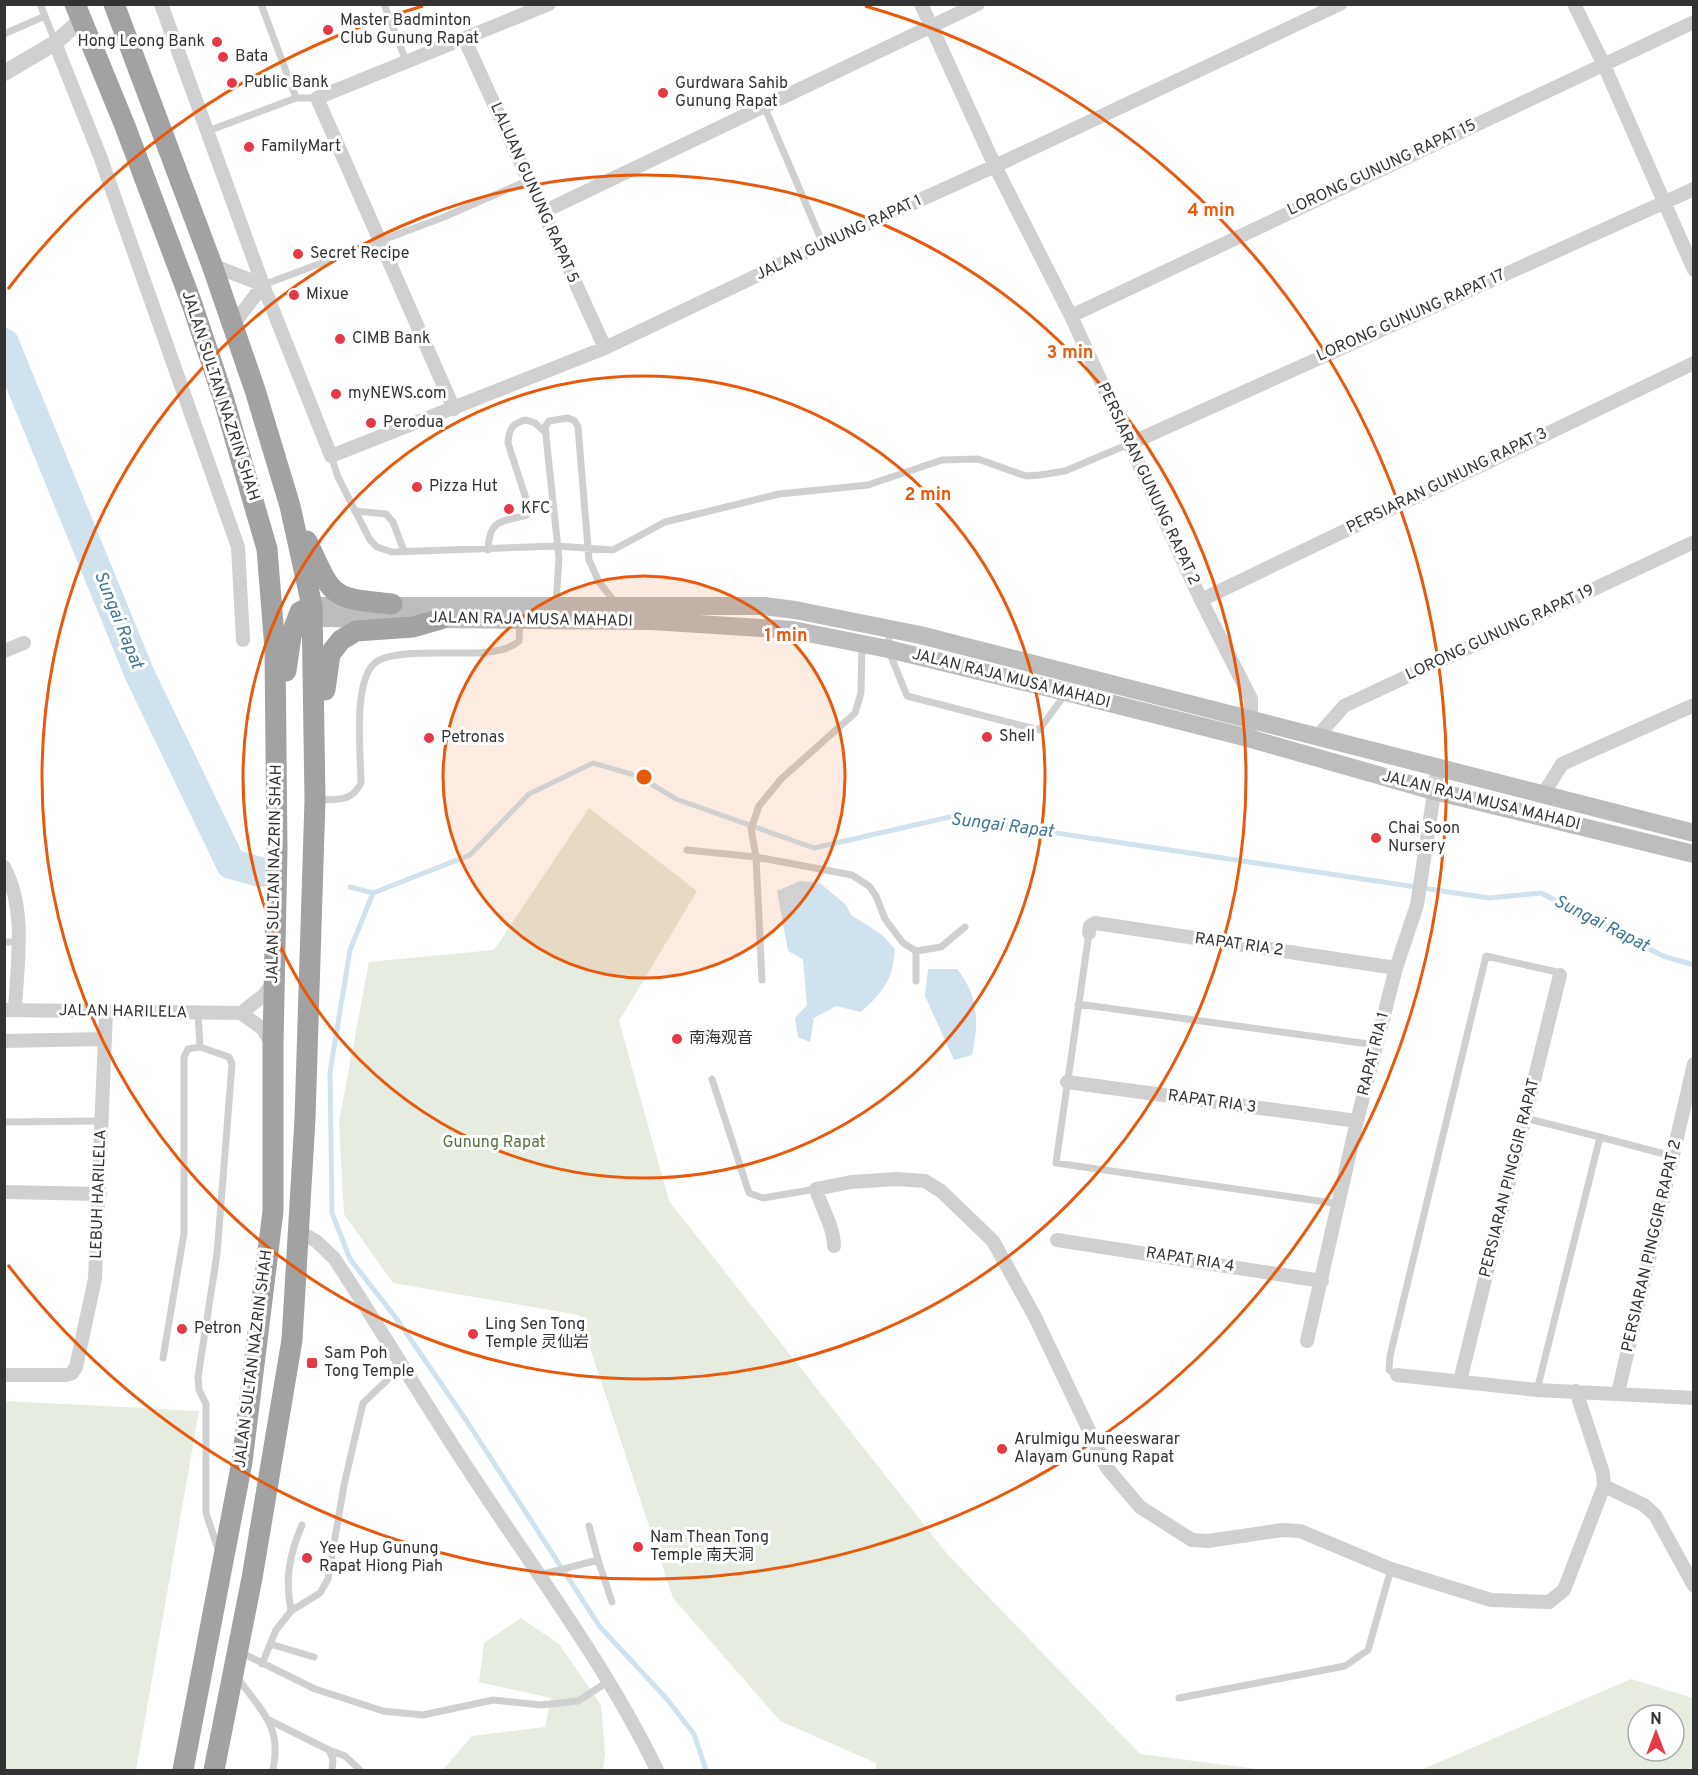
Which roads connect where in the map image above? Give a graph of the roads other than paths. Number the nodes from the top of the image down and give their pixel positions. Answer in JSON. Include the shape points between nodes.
{"nodes":[{"id":1,"x":40,"y":4,"type":"edge"},
{"id":2,"x":114,"y":4,"type":"edge"},
{"id":3,"x":160,"y":4,"type":"edge"},
{"id":4,"x":261,"y":4,"type":"edge"},
{"id":5,"x":384,"y":4,"type":"edge"},
{"id":6,"x":549,"y":4,"type":"edge"},
{"id":7,"x":921,"y":4,"type":"edge"},
{"id":8,"x":978,"y":4,"type":"edge"},
{"id":9,"x":1340,"y":4,"type":"edge"},
{"id":10,"x":1574,"y":4,"type":"edge"},
{"id":11,"x":78,"y":12,"type":"edge"},
{"id":12,"x":45,"y":16,"type":"junction"},
{"id":13,"x":1694,"y":22,"type":"edge"},
{"id":14,"x":931,"y":27,"type":"junction"},
{"id":15,"x":4,"y":34,"type":"edge"},
{"id":16,"x":464,"y":38,"type":"junction"},
{"id":17,"x":55,"y":43,"type":"junction"},
{"id":18,"x":406,"y":61,"type":"junction"},
{"id":19,"x":1603,"y":63,"type":"junction"},
{"id":20,"x":4,"y":73,"type":"edge"},
{"id":21,"x":296,"y":98,"type":"junction"},
{"id":22,"x":317,"y":98,"type":"junction"},
{"id":23,"x":764,"y":106,"type":"junction"},
{"id":24,"x":208,"y":131,"type":"junction"},
{"id":25,"x":995,"y":166,"type":"junction"},
{"id":26,"x":529,"y":180,"type":"junction"},
{"id":27,"x":1694,"y":189,"type":"edge"},
{"id":28,"x":1665,"y":202,"type":"junction"},
{"id":29,"x":543,"y":212,"type":"junction"},
{"id":30,"x":381,"y":241,"type":"junction"},
{"id":31,"x":823,"y":244,"type":"junction"},
{"id":32,"x":212,"y":265,"type":"junction"},
{"id":33,"x":1694,"y":270,"type":"edge"},
{"id":34,"x":263,"y":285,"type":"junction"},
{"id":35,"x":1071,"y":316,"type":"junction"},
{"id":36,"x":233,"y":325,"type":"junction"},
{"id":37,"x":605,"y":348,"type":"junction"},
{"id":38,"x":1694,"y":363,"type":"edge"},
{"id":39,"x":454,"y":408,"type":"junction"},
{"id":40,"x":546,"y":433,"type":"junction"},
{"id":41,"x":1129,"y":444,"type":"junction"},
{"id":42,"x":331,"y":456,"type":"junction"},
{"id":43,"x":290,"y":506,"type":"junction"},
{"id":44,"x":355,"y":511,"type":"junction"},
{"id":45,"x":1694,"y":542,"type":"edge"},
{"id":46,"x":557,"y":546,"type":"junction"},
{"id":47,"x":587,"y":546,"type":"junction"},
{"id":48,"x":267,"y":549,"type":"junction"},
{"id":49,"x":488,"y":550,"type":"junction"},
{"id":50,"x":404,"y":551,"type":"junction"},
{"id":51,"x":1201,"y":600,"type":"junction"},
{"id":52,"x":392,"y":604,"type":"junction"},
{"id":53,"x":616,"y":604,"type":"junction"},
{"id":54,"x":556,"y":605,"type":"junction"},
{"id":55,"x":308,"y":612,"type":"junction"},
{"id":56,"x":520,"y":612,"type":"junction"},
{"id":57,"x":441,"y":619,"type":"junction"},
{"id":58,"x":890,"y":628,"type":"junction"},
{"id":59,"x":243,"y":640,"type":"dead end"},
{"id":60,"x":24,"y":643,"type":"dead end"},
{"id":61,"x":862,"y":643,"type":"junction"},
{"id":62,"x":888,"y":649,"type":"junction"},
{"id":63,"x":4,"y":651,"type":"edge"},
{"id":64,"x":1073,"y":674,"type":"junction"},
{"id":65,"x":1066,"y":692,"type":"junction"},
{"id":66,"x":1694,"y":705,"type":"edge"},
{"id":67,"x":1252,"y":719,"type":"junction"},
{"id":68,"x":1317,"y":737,"type":"junction"},
{"id":69,"x":1248,"y":738,"type":"junction"},
{"id":70,"x":316,"y":763,"type":"junction"},
{"id":71,"x":1438,"y":767,"type":"junction"},
{"id":72,"x":1434,"y":791,"type":"junction"},
{"id":73,"x":1544,"y":793,"type":"junction"},
{"id":74,"x":277,"y":796,"type":"junction"},
{"id":75,"x":315,"y":800,"type":"junction"},
{"id":76,"x":1694,"y":832,"type":"edge"},
{"id":77,"x":687,"y":850,"type":"dead end"},
{"id":78,"x":1694,"y":854,"type":"edge"},
{"id":79,"x":756,"y":857,"type":"junction"},
{"id":80,"x":4,"y":867,"type":"edge"},
{"id":81,"x":965,"y":927,"type":"dead end"},
{"id":82,"x":1089,"y":933,"type":"joint"},
{"id":83,"x":11,"y":942,"type":"edge"},
{"id":84,"x":916,"y":951,"type":"junction"},
{"id":85,"x":1396,"y":968,"type":"junction"},
{"id":86,"x":1560,"y":975,"type":"joint"},
{"id":87,"x":762,"y":980,"type":"dead end"},
{"id":88,"x":274,"y":981,"type":"junction"},
{"id":89,"x":916,"y":981,"type":"dead end"},
{"id":90,"x":1078,"y":1004,"type":"junction"},
{"id":91,"x":10,"y":1010,"type":"edge"},
{"id":92,"x":106,"y":1012,"type":"junction"},
{"id":93,"x":198,"y":1013,"type":"junction"},
{"id":94,"x":241,"y":1013,"type":"junction"},
{"id":95,"x":103,"y":1039,"type":"junction"},
{"id":96,"x":4,"y":1041,"type":"edge"},
{"id":97,"x":273,"y":1045,"type":"junction"},
{"id":98,"x":1376,"y":1046,"type":"junction"},
{"id":99,"x":201,"y":1047,"type":"junction"},
{"id":100,"x":1694,"y":1064,"type":"edge"},
{"id":101,"x":712,"y":1079,"type":"dead end"},
{"id":102,"x":1067,"y":1082,"type":"junction"},
{"id":103,"x":1525,"y":1118,"type":"junction"},
{"id":104,"x":101,"y":1121,"type":"junction"},
{"id":105,"x":1357,"y":1121,"type":"junction"},
{"id":106,"x":4,"y":1122,"type":"edge"},
{"id":107,"x":1600,"y":1137,"type":"junction"},
{"id":108,"x":1672,"y":1155,"type":"junction"},
{"id":109,"x":816,"y":1188,"type":"junction"},
{"id":110,"x":4,"y":1192,"type":"edge"},
{"id":111,"x":100,"y":1194,"type":"junction"},
{"id":112,"x":1340,"y":1204,"type":"junction"},
{"id":113,"x":298,"y":1232,"type":"junction"},
{"id":114,"x":1057,"y":1240,"type":"dead end"},
{"id":115,"x":834,"y":1246,"type":"dead end"},
{"id":116,"x":1322,"y":1281,"type":"junction"},
{"id":117,"x":1307,"y":1341,"type":"dead end"},
{"id":118,"x":163,"y":1358,"type":"dead end"},
{"id":119,"x":401,"y":1367,"type":"junction"},
{"id":120,"x":4,"y":1375,"type":"edge"},
{"id":121,"x":1397,"y":1375,"type":"joint"},
{"id":122,"x":1460,"y":1381,"type":"junction"},
{"id":123,"x":1537,"y":1390,"type":"junction"},
{"id":124,"x":1576,"y":1391,"type":"junction"},
{"id":125,"x":1618,"y":1393,"type":"junction"},
{"id":126,"x":1694,"y":1398,"type":"edge"},
{"id":127,"x":1604,"y":1486,"type":"junction"},
{"id":128,"x":302,"y":1525,"type":"dead end"},
{"id":129,"x":590,"y":1526,"type":"dead end"},
{"id":130,"x":598,"y":1560,"type":"junction"},
{"id":131,"x":223,"y":1562,"type":"junction"},
{"id":132,"x":1391,"y":1569,"type":"junction"},
{"id":133,"x":546,"y":1574,"type":"junction"},
{"id":134,"x":1694,"y":1586,"type":"edge"},
{"id":135,"x":612,"y":1602,"type":"dead end"},
{"id":136,"x":291,"y":1611,"type":"junction"},
{"id":137,"x":270,"y":1644,"type":"junction"},
{"id":138,"x":314,"y":1657,"type":"dead end"},
{"id":139,"x":235,"y":1661,"type":"junction"},
{"id":140,"x":262,"y":1664,"type":"junction"},
{"id":141,"x":609,"y":1681,"type":"junction"},
{"id":142,"x":1179,"y":1698,"type":"dead end"},
{"id":143,"x":267,"y":1719,"type":"junction"},
{"id":144,"x":329,"y":1750,"type":"junction"},
{"id":145,"x":183,"y":1770,"type":"edge"},
{"id":146,"x":214,"y":1770,"type":"edge"},
{"id":147,"x":273,"y":1770,"type":"edge"},
{"id":148,"x":332,"y":1770,"type":"edge"},
{"id":149,"x":360,"y":1770,"type":"edge"},
{"id":150,"x":657,"y":1770,"type":"edge"}],
"edges":[{"from":1,"to":12,"type":"lane"},
{"from":2,"to":32,"type":"highway","name":"JALAN SULTAN NAZRIN SHAH"},
{"from":3,"to":24,"type":"street"},
{"from":4,"to":21,"type":"lane"},
{"from":5,"to":18,"type":"lane"},
{"from":6,"to":16,"type":"street"},
{"from":7,"to":14,"type":"street","name":"PERSIARAN GUNUNG RAPAT 2"},
{"from":8,"to":14,"type":"street"},
{"from":9,"to":25,"type":"street","name":"JALAN GUNUNG RAPAT 1"},
{"from":10,"to":19,"type":"street"},
{"from":11,"to":17,"type":"street"},
{"from":11,"to":48,"type":"highway","name":"JALAN SULTAN NAZRIN SHAH","via":[[192,304]]},
{"from":12,"to":15,"type":"lane"},
{"from":12,"to":17,"type":"lane"},
{"from":13,"to":19,"type":"street","name":"LORONG GUNUNG RAPAT 15"},
{"from":14,"to":23,"type":"street"},
{"from":14,"to":25,"type":"street","name":"PERSIARAN GUNUNG RAPAT 2"},
{"from":16,"to":18,"type":"street"},
{"from":16,"to":26,"type":"street","name":"LALUAN GUNUNG RAPAT 5"},
{"from":17,"to":20,"type":"street"},
{"from":17,"to":59,"type":"street","via":[[100,156],[238,547]]},
{"from":18,"to":22,"type":"street"},
{"from":19,"to":28,"type":"street"},
{"from":19,"to":35,"type":"street","name":"LORONG GUNUNG RAPAT 15"},
{"from":21,"to":22,"type":"lane"},
{"from":21,"to":24,"type":"lane"},
{"from":22,"to":30,"type":"street"},
{"from":23,"to":29,"type":"street"},
{"from":23,"to":31,"type":"lane"},
{"from":24,"to":34,"type":"street"},
{"from":25,"to":31,"type":"street","name":"JALAN GUNUNG RAPAT 1"},
{"from":25,"to":35,"type":"street","name":"PERSIARAN GUNUNG RAPAT 2"},
{"from":26,"to":29,"type":"street","name":"LALUAN GUNUNG RAPAT 5"},
{"from":26,"to":30,"type":"lane"},
{"from":27,"to":28,"type":"street","name":"LORONG GUNUNG RAPAT 17"},
{"from":28,"to":33,"type":"street"},
{"from":28,"to":41,"type":"street","name":"LORONG GUNUNG RAPAT 17"},
{"from":29,"to":37,"type":"street","name":"LALUAN GUNUNG RAPAT 5"},
{"from":30,"to":34,"type":"lane"},
{"from":30,"to":39,"type":"street"},
{"from":31,"to":37,"type":"street","name":"JALAN GUNUNG RAPAT 1"},
{"from":32,"to":34,"type":"street"},
{"from":32,"to":36,"type":"highway","name":"JALAN SULTAN NAZRIN SHAH"},
{"from":34,"to":36,"type":"street"},
{"from":34,"to":42,"type":"street"},
{"from":35,"to":41,"type":"street","name":"PERSIARAN GUNUNG RAPAT 2"},
{"from":36,"to":43,"type":"highway","name":"JALAN SULTAN NAZRIN SHAH"},
{"from":37,"to":39,"type":"street","name":"JALAN GUNUNG RAPAT 1"},
{"from":38,"to":51,"type":"street","name":"PERSIARAN GUNUNG RAPAT 3"},
{"from":39,"to":42,"type":"street","name":"JALAN GUNUNG RAPAT 1"},
{"from":40,"to":46,"type":"lane"},
{"from":40,"to":47,"type":"lane","via":[[549,421],[561,418],[575,421],[578,427]]},
{"from":40,"to":49,"type":"lane","via":[[526,420],[512,425],[508,432],[529,508],[527,515],[495,524],[490,531]]},
{"from":41,"to":47,"type":"lane","via":[[1065,471],[1040,475],[1026,476],[978,459],[942,460],[868,485],[779,494],[665,522],[613,550]]},
{"from":41,"to":51,"type":"street","name":"PERSIARAN GUNUNG RAPAT 2"},
{"from":42,"to":44,"type":"lane"},
{"from":43,"to":52,"type":"highway","via":[[323,575],[338,595]]},
{"from":43,"to":55,"type":"highway","name":"JALAN SULTAN NAZRIN SHAH"},
{"from":44,"to":50,"type":"lane","via":[[377,547]]},
{"from":44,"to":50,"type":"lane","via":[[386,514]]},
{"from":45,"to":68,"type":"street","name":"LORONG GUNUNG RAPAT 19","via":[[1344,706]]},
{"from":46,"to":47,"type":"lane"},
{"from":46,"to":49,"type":"lane"},
{"from":46,"to":54,"type":"lane"},
{"from":47,"to":53,"type":"lane","via":[[599,582]]},
{"from":48,"to":55,"type":"highway","via":[[283,597]]},
{"from":48,"to":74,"type":"highway","name":"JALAN SULTAN NAZRIN SHAH","via":[[275,649]]},
{"from":49,"to":50,"type":"lane"},
{"from":51,"to":67,"type":"street","name":"PERSIARAN GUNUNG RAPAT 2","via":[[1251,699]]},
{"from":52,"to":55,"type":"main road","name":"JALAN RAJA MUSA MAHADI"},
{"from":52,"to":56,"type":"main road","name":"JALAN RAJA MUSA MAHADI"},
{"from":53,"to":54,"type":"main road","name":"JALAN RAJA MUSA MAHADI"},
{"from":53,"to":58,"type":"main road","name":"JALAN RAJA MUSA MAHADI","via":[[764,606]]},
{"from":54,"to":56,"type":"main road","name":"JALAN RAJA MUSA MAHADI"},
{"from":55,"to":57,"type":"main road","name":"JALAN RAJA MUSA MAHADI"},
{"from":55,"to":70,"type":"highway","name":"JALAN SULTAN NAZRIN SHAH"},
{"from":55,"to":74,"type":"highway","via":[[288,656]]},
{"from":56,"to":57,"type":"main road","name":"JALAN RAJA MUSA MAHADI"},
{"from":56,"to":61,"type":"main road","name":"JALAN RAJA MUSA MAHADI","via":[[756,626]]},
{"from":56,"to":75,"type":"lane","via":[[519,641],[508,649],[393,656],[376,662],[365,675],[361,698],[361,783],[348,799]]},
{"from":57,"to":70,"type":"highway","via":[[413,627],[356,631],[341,640],[330,654]]},
{"from":58,"to":62,"type":"lane"},
{"from":58,"to":64,"type":"main road","name":"JALAN RAJA MUSA MAHADI"},
{"from":60,"to":63,"type":"street"},
{"from":61,"to":62,"type":"main road","name":"JALAN RAJA MUSA MAHADI"},
{"from":61,"to":79,"type":"lane","via":[[861,693],[855,713],[782,779],[759,806],[752,829]]},
{"from":62,"to":65,"type":"main road","name":"JALAN RAJA MUSA MAHADI"},
{"from":62,"to":65,"type":"lane","via":[[907,696],[1040,730]]},
{"from":64,"to":65,"type":"lane"},
{"from":64,"to":67,"type":"main road","name":"JALAN RAJA MUSA MAHADI"},
{"from":65,"to":69,"type":"main road","name":"JALAN RAJA MUSA MAHADI"},
{"from":66,"to":73,"type":"street","via":[[1562,764]]},
{"from":67,"to":68,"type":"main road","name":"JALAN RAJA MUSA MAHADI"},
{"from":67,"to":69,"type":"street","name":"PERSIARAN GUNUNG RAPAT 2"},
{"from":68,"to":71,"type":"main road","name":"JALAN RAJA MUSA MAHADI"},
{"from":69,"to":72,"type":"main road","name":"JALAN RAJA MUSA MAHADI"},
{"from":70,"to":75,"type":"highway","name":"JALAN SULTAN NAZRIN SHAH"},
{"from":71,"to":72,"type":"street","name":"RAPAT RIA 1"},
{"from":71,"to":73,"type":"main road","name":"JALAN RAJA MUSA MAHADI"},
{"from":72,"to":78,"type":"main road","name":"JALAN RAJA MUSA MAHADI"},
{"from":72,"to":85,"type":"street","name":"RAPAT RIA 1","via":[[1417,905]]},
{"from":73,"to":76,"type":"main road","name":"JALAN RAJA MUSA MAHADI"},
{"from":74,"to":88,"type":"highway","name":"JALAN SULTAN NAZRIN SHAH"},
{"from":75,"to":113,"type":"highway","name":"JALAN SULTAN NAZRIN SHAH"},
{"from":77,"to":79,"type":"lane"},
{"from":79,"to":84,"type":"lane","via":[[852,875],[869,886],[885,919],[903,943]]},
{"from":79,"to":87,"type":"lane"},
{"from":80,"to":83,"type":"street","via":[[18,910]]},
{"from":81,"to":84,"type":"lane","via":[[941,947]]},
{"from":82,"to":85,"type":"street","name":"RAPAT RIA 2","via":[[1095,923]]},
{"from":82,"to":90,"type":"lane"},
{"from":83,"to":91,"type":"street"},
{"from":84,"to":89,"type":"lane"},
{"from":85,"to":98,"type":"street","name":"RAPAT RIA 1"},
{"from":86,"to":103,"type":"street","name":"PERSIARAN PINGGIR RAPAT"},
{"from":86,"to":121,"type":"lane","via":[[1486,956],[1390,1356],[1389,1370]]},
{"from":88,"to":94,"type":"street","via":[[264,995]]},
{"from":88,"to":97,"type":"highway","name":"JALAN SULTAN NAZRIN SHAH"},
{"from":90,"to":98,"type":"lane"},
{"from":90,"to":102,"type":"lane"},
{"from":91,"to":92,"type":"street","name":"JALAN HARILELA"},
{"from":92,"to":93,"type":"street","name":"JALAN HARILELA"},
{"from":92,"to":95,"type":"street","name":"LEBUH HARILELA"},
{"from":93,"to":94,"type":"street","name":"JALAN HARILELA"},
{"from":93,"to":99,"type":"lane"},
{"from":94,"to":97,"type":"street","via":[[263,1029]]},
{"from":95,"to":96,"type":"street"},
{"from":95,"to":104,"type":"street","name":"LEBUH HARILELA"},
{"from":97,"to":131,"type":"highway","name":"JALAN SULTAN NAZRIN SHAH","via":[[273,1211],[242,1462]]},
{"from":98,"to":105,"type":"street","name":"RAPAT RIA 1"},
{"from":99,"to":118,"type":"lane","via":[[188,1049],[184,1057],[183,1242]]},
{"from":99,"to":131,"type":"lane","via":[[229,1057],[232,1064],[217,1254],[198,1377],[206,1404],[206,1513]]},
{"from":100,"to":108,"type":"street","name":"PERSIARAN PINGGIR RAPAT 2"},
{"from":101,"to":109,"type":"lane","via":[[750,1193],[763,1198]]},
{"from":102,"to":105,"type":"street","name":"RAPAT RIA 3"},
{"from":102,"to":112,"type":"lane","via":[[1056,1163]]},
{"from":103,"to":107,"type":"lane"},
{"from":103,"to":122,"type":"street","name":"PERSIARAN PINGGIR RAPAT"},
{"from":104,"to":106,"type":"lane"},
{"from":104,"to":111,"type":"street","name":"LEBUH HARILELA"},
{"from":105,"to":112,"type":"street","name":"RAPAT RIA 1"},
{"from":107,"to":108,"type":"lane"},
{"from":107,"to":123,"type":"lane"},
{"from":108,"to":125,"type":"street","name":"PERSIARAN PINGGIR RAPAT 2"},
{"from":109,"to":115,"type":"street","via":[[832,1229]]},
{"from":109,"to":132,"type":"street","via":[[897,1179],[925,1181],[942,1191],[993,1241],[1035,1317],[1107,1468],[1140,1507],[1177,1532],[1192,1540],[1208,1541],[1300,1531]]},
{"from":110,"to":111,"type":"street"},
{"from":111,"to":120,"type":"street","name":"LEBUH HARILELA","via":[[95,1280],[76,1367],[72,1373]]},
{"from":112,"to":116,"type":"street","name":"RAPAT RIA 1"},
{"from":113,"to":119,"type":"street","via":[[334,1258]]},
{"from":113,"to":139,"type":"highway","name":"JALAN SULTAN NAZRIN SHAH","via":[[292,1340]]},
{"from":114,"to":116,"type":"street","name":"RAPAT RIA 4"},
{"from":116,"to":117,"type":"street","name":"RAPAT RIA 1"},
{"from":119,"to":133,"type":"street"},
{"from":119,"to":136,"type":"lane","via":[[363,1403],[328,1579],[320,1593]]},
{"from":121,"to":122,"type":"street"},
{"from":122,"to":123,"type":"street"},
{"from":123,"to":124,"type":"street"},
{"from":124,"to":125,"type":"street"},
{"from":124,"to":127,"type":"street"},
{"from":125,"to":126,"type":"street"},
{"from":127,"to":132,"type":"street","via":[[1564,1590],[1549,1602],[1491,1600]]},
{"from":127,"to":134,"type":"street","via":[[1644,1505],[1655,1515]]},
{"from":128,"to":136,"type":"lane","via":[[290,1552],[286,1587]]},
{"from":129,"to":130,"type":"lane"},
{"from":130,"to":133,"type":"lane"},
{"from":130,"to":135,"type":"lane"},
{"from":131,"to":145,"type":"highway","name":"JALAN SULTAN NAZRIN SHAH"},
{"from":132,"to":142,"type":"lane","via":[[1368,1650],[1345,1666]]},
{"from":133,"to":141,"type":"street"},
{"from":136,"to":137,"type":"lane"},
{"from":137,"to":138,"type":"lane"},
{"from":137,"to":140,"type":"lane"},
{"from":139,"to":140,"type":"lane"},
{"from":139,"to":143,"type":"lane"},
{"from":139,"to":146,"type":"highway","name":"JALAN SULTAN NAZRIN SHAH"},
{"from":140,"to":141,"type":"lane","via":[[315,1689],[383,1712],[423,1715],[493,1700],[541,1705],[578,1701]]},
{"from":141,"to":150,"type":"street"},
{"from":143,"to":144,"type":"lane"},
{"from":143,"to":147,"type":"lane","via":[[276,1739]]},
{"from":144,"to":148,"type":"lane"},
{"from":144,"to":149,"type":"lane","via":[[345,1756]]}]}
